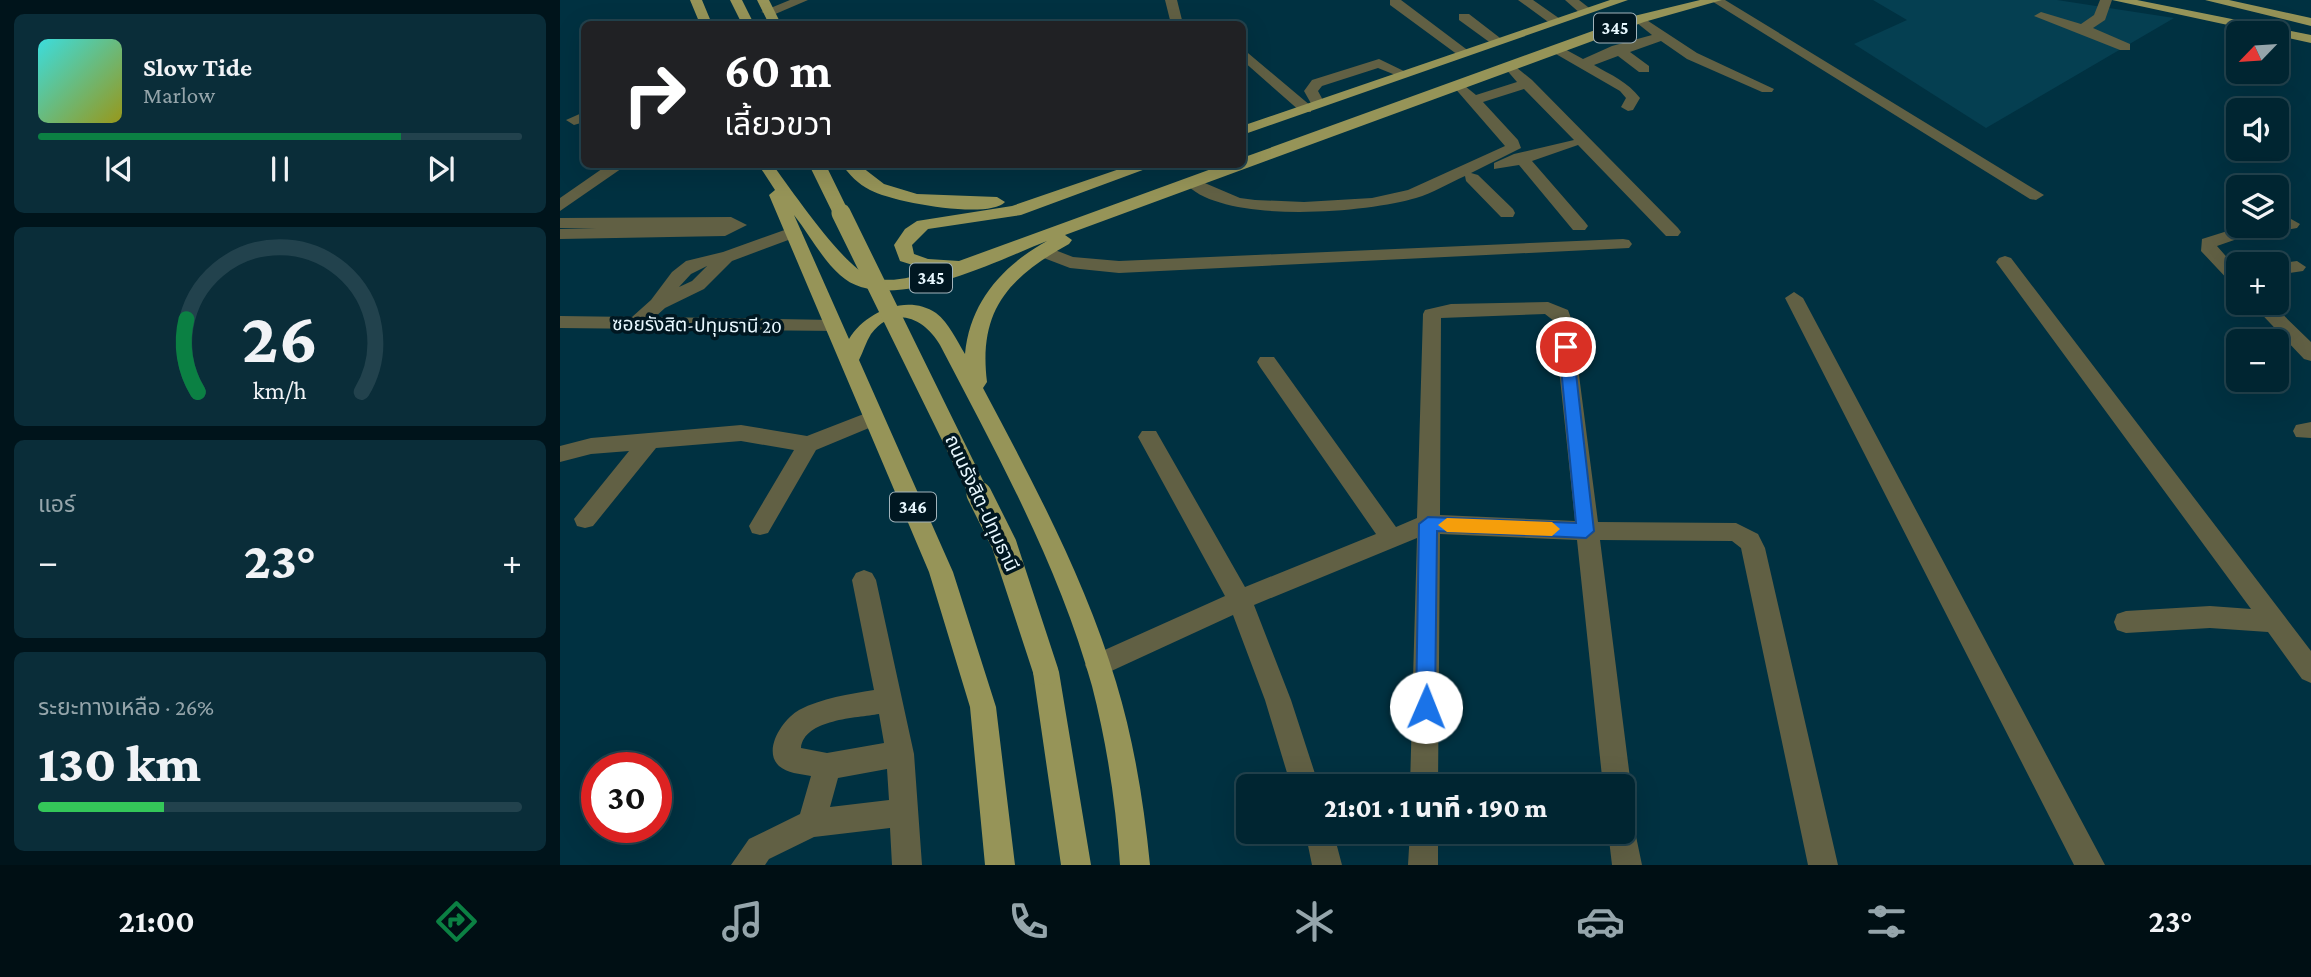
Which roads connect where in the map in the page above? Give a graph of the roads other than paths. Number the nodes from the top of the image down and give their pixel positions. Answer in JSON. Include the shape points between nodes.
{"nodes":[{"id":1,"x":696,"y":0,"type":"edge"},
{"id":2,"x":736,"y":0,"type":"edge"},
{"id":3,"x":802,"y":0,"type":"edge"},
{"id":4,"x":1171,"y":0,"type":"edge"},
{"id":5,"x":1524,"y":0,"type":"edge"},
{"id":6,"x":1571,"y":0,"type":"edge"},
{"id":7,"x":1621,"y":0,"type":"edge"},
{"id":8,"x":1716,"y":0,"type":"edge"},
{"id":9,"x":2106,"y":0,"type":"edge"},
{"id":10,"x":2118,"y":0,"type":"edge"},
{"id":11,"x":2211,"y":0,"type":"edge"},
{"id":12,"x":1395,"y":2,"type":"dead end"},
{"id":13,"x":1586,"y":11,"type":"junction"},
{"id":14,"x":769,"y":12,"type":"edge"},
{"id":15,"x":2041,"y":16,"type":"dead end"},
{"id":16,"x":1464,"y":17,"type":"dead end"},
{"id":17,"x":1639,"y":19,"type":"junction"},
{"id":18,"x":705,"y":21,"type":"edge"},
{"id":19,"x":746,"y":21,"type":"edge"},
{"id":20,"x":1176,"y":21,"type":"edge"},
{"id":21,"x":1556,"y":21,"type":"junction"},
{"id":22,"x":2311,"y":22,"type":"edge"},
{"id":23,"x":2083,"y":29,"type":"junction"},
{"id":24,"x":1661,"y":36,"type":"junction"},
{"id":25,"x":2311,"y":39,"type":"edge"},
{"id":26,"x":1492,"y":43,"type":"junction"},
{"id":27,"x":2124,"y":47,"type":"dead end"},
{"id":28,"x":1617,"y":49,"type":"junction"},
{"id":29,"x":1556,"y":50,"type":"junction"},
{"id":30,"x":1463,"y":52,"type":"junction"},
{"id":31,"x":1246,"y":55,"type":"edge"},
{"id":32,"x":1583,"y":64,"type":"junction"},
{"id":33,"x":1514,"y":66,"type":"junction"},
{"id":34,"x":1644,"y":69,"type":"dead end"},
{"id":35,"x":1527,"y":83,"type":"junction"},
{"id":36,"x":1460,"y":86,"type":"junction"},
{"id":37,"x":1767,"y":89,"type":"dead end"},
{"id":38,"x":1476,"y":100,"type":"junction"},
{"id":39,"x":1312,"y":107,"type":"junction"},
{"id":40,"x":1628,"y":107,"type":"dead end"},
{"id":41,"x":1562,"y":120,"type":"junction"},
{"id":42,"x":1246,"y":130,"type":"edge"},
{"id":43,"x":1571,"y":144,"type":"junction"},
{"id":44,"x":1520,"y":158,"type":"junction"},
{"id":45,"x":1246,"y":164,"type":"edge"},
{"id":46,"x":615,"y":168,"type":"edge"},
{"id":47,"x":765,"y":168,"type":"edge"},
{"id":48,"x":766,"y":168,"type":"edge"},
{"id":49,"x":819,"y":168,"type":"edge"},
{"id":50,"x":854,"y":168,"type":"edge"},
{"id":51,"x":1138,"y":168,"type":"edge"},
{"id":52,"x":1139,"y":168,"type":"edge"},
{"id":53,"x":1235,"y":168,"type":"edge"},
{"id":54,"x":1472,"y":178,"type":"junction"},
{"id":55,"x":1194,"y":183,"type":"junction"},
{"id":56,"x":1432,"y":187,"type":"junction"},
{"id":57,"x":2036,"y":195,"type":"dead end"},
{"id":58,"x":1637,"y":198,"type":"junction"},
{"id":59,"x":560,"y":206,"type":"edge"},
{"id":60,"x":1507,"y":213,"type":"dead end"},
{"id":61,"x":560,"y":223,"type":"edge"},
{"id":62,"x":2291,"y":224,"type":"dead end"},
{"id":63,"x":1579,"y":226,"type":"dead end"},
{"id":64,"x":573,"y":230,"type":"edge"},
{"id":65,"x":793,"y":232,"type":"junction"},
{"id":66,"x":1672,"y":232,"type":"dead end"},
{"id":67,"x":1623,"y":244,"type":"dead end"},
{"id":68,"x":1035,"y":246,"type":"junction"},
{"id":69,"x":2005,"y":262,"type":"dead end"},
{"id":70,"x":2226,"y":266,"type":"edge"},
{"id":71,"x":2297,"y":267,"type":"dead end"},
{"id":72,"x":2289,"y":268,"type":"edge"},
{"id":73,"x":1794,"y":298,"type":"dead end"},
{"id":74,"x":2272,"y":315,"type":"edge"},
{"id":75,"x":560,"y":323,"type":"edge"},
{"id":76,"x":635,"y":324,"type":"junction"},
{"id":77,"x":834,"y":326,"type":"junction"},
{"id":78,"x":2311,"y":333,"type":"edge"},
{"id":79,"x":2290,"y":334,"type":"junction"},
{"id":80,"x":2311,"y":354,"type":"edge"},
{"id":81,"x":849,"y":360,"type":"junction"},
{"id":82,"x":1267,"y":362,"type":"dead end"},
{"id":83,"x":982,"y":405,"type":"junction"},
{"id":84,"x":874,"y":418,"type":"junction"},
{"id":85,"x":1149,"y":437,"type":"dead end"},
{"id":86,"x":649,"y":442,"type":"junction"},
{"id":87,"x":808,"y":444,"type":"junction"},
{"id":88,"x":560,"y":454,"type":"edge"},
{"id":89,"x":585,"y":519,"type":"dead end"},
{"id":90,"x":1428,"y":524,"type":"junction"},
{"id":91,"x":760,"y":526,"type":"dead end"},
{"id":92,"x":1586,"y":531,"type":"junction"},
{"id":93,"x":1390,"y":536,"type":"junction"},
{"id":94,"x":864,"y":580,"type":"dead end"},
{"id":95,"x":1240,"y":600,"type":"junction"},
{"id":96,"x":2126,"y":622,"type":"dead end"},
{"id":97,"x":2274,"y":622,"type":"junction"},
{"id":98,"x":1098,"y":665,"type":"junction"},
{"id":99,"x":2311,"y":671,"type":"edge"},
{"id":100,"x":890,"y":700,"type":"junction"},
{"id":101,"x":900,"y":754,"type":"junction"},
{"id":102,"x":827,"y":766,"type":"junction"},
{"id":103,"x":1301,"y":774,"type":"edge"},
{"id":104,"x":1424,"y":774,"type":"edge"},
{"id":105,"x":1616,"y":774,"type":"edge"},
{"id":106,"x":904,"y":812,"type":"junction"},
{"id":107,"x":812,"y":823,"type":"junction"},
{"id":108,"x":1322,"y":844,"type":"edge"},
{"id":109,"x":1424,"y":844,"type":"edge"},
{"id":110,"x":1624,"y":844,"type":"edge"},
{"id":111,"x":995,"y":864,"type":"edge"},
{"id":112,"x":746,"y":865,"type":"edge"},
{"id":113,"x":907,"y":865,"type":"edge"},
{"id":114,"x":1076,"y":865,"type":"edge"},
{"id":115,"x":1135,"y":865,"type":"edge"},
{"id":116,"x":1327,"y":865,"type":"edge"},
{"id":117,"x":1423,"y":865,"type":"edge"},
{"id":118,"x":1627,"y":865,"type":"edge"},
{"id":119,"x":1823,"y":865,"type":"edge"},
{"id":120,"x":2090,"y":865,"type":"edge"}],
"edges":[{"from":1,"to":18,"type":"main road"},
{"from":2,"to":19,"type":"main road"},
{"from":3,"to":14,"type":"street"},
{"from":4,"to":20,"type":"street"},
{"from":5,"to":21,"type":"street"},
{"from":6,"to":13,"type":"street"},
{"from":7,"to":13,"type":"main road","number":"345"},
{"from":8,"to":17,"type":"main road","number":"345"},
{"from":8,"to":57,"type":"street"},
{"from":9,"to":23,"type":"street","via":[[2100,17]]},
{"from":10,"to":25,"type":"main road"},
{"from":11,"to":22,"type":"main road"},
{"from":12,"to":30,"type":"street"},
{"from":13,"to":21,"type":"main road","number":"345"},
{"from":15,"to":23,"type":"street"},
{"from":16,"to":26,"type":"street"},
{"from":17,"to":24,"type":"street"},
{"from":17,"to":29,"type":"main road","number":"345"},
{"from":21,"to":26,"type":"main road","number":"345"},
{"from":23,"to":27,"type":"street"},
{"from":24,"to":28,"type":"street"},
{"from":24,"to":37,"type":"street","via":[[1692,57]]},
{"from":26,"to":30,"type":"main road","number":"345"},
{"from":26,"to":33,"type":"main road","via":[[1513,50]]},
{"from":28,"to":32,"type":"street"},
{"from":28,"to":34,"type":"street"},
{"from":29,"to":32,"type":"street"},
{"from":29,"to":33,"type":"main road","number":"345"},
{"from":30,"to":39,"type":"main road","number":"345"},
{"from":31,"to":39,"type":"street"},
{"from":32,"to":40,"type":"street","via":[[1632,94]]},
{"from":33,"to":35,"type":"street"},
{"from":33,"to":36,"type":"main road","number":"345"},
{"from":35,"to":38,"type":"street"},
{"from":35,"to":41,"type":"street"},
{"from":36,"to":38,"type":"street"},
{"from":36,"to":45,"type":"main road","number":"345"},
{"from":38,"to":56,"type":"street","via":[[1513,148]]},
{"from":39,"to":42,"type":"main road","number":"345"},
{"from":41,"to":43,"type":"street","via":[[1559,131]]},
{"from":41,"to":58,"type":"street"},
{"from":43,"to":44,"type":"street"},
{"from":43,"to":58,"type":"street","via":[[1615,190]]},
{"from":44,"to":54,"type":"street"},
{"from":44,"to":63,"type":"street"},
{"from":46,"to":59,"type":"street"},
{"from":47,"to":65,"type":"main road","number":"346"},
{"from":48,"to":68,"type":"main road","number":"345","via":[[846,271],[860,281],[883,287],[919,282]]},
{"from":49,"to":114,"type":"main road","name":"ถนนรังสิต-ปทุมธานี","bridge":true,"via":[[1004,544],[1046,672]]},
{"from":50,"to":51,"type":"main road","via":[[877,188],[957,204],[1065,190]]},
{"from":52,"to":68,"type":"main road","via":[[1015,211],[923,225],[903,245],[906,257],[931,266]]},
{"from":53,"to":55,"type":"main road","number":"345"},
{"from":54,"to":56,"type":"street"},
{"from":54,"to":60,"type":"street"},
{"from":55,"to":56,"type":"street","via":[[1236,202],[1304,206],[1372,203]]},
{"from":55,"to":68,"type":"main road","number":"345"},
{"from":58,"to":66,"type":"street"},
{"from":61,"to":64,"type":"street"},
{"from":62,"to":70,"type":"street","via":[[2208,243]]},
{"from":64,"to":64,"type":"street","via":[[732,222],[738,225],[725,231]]},
{"from":65,"to":76,"type":"street","via":[[726,257],[692,263]]},
{"from":65,"to":77,"type":"main road","number":"346"},
{"from":67,"to":68,"type":"street","via":[[1119,267],[1070,262]]},
{"from":68,"to":83,"type":"main road","via":[[996,291],[973,339]]},
{"from":69,"to":97,"type":"street"},
{"from":71,"to":72,"type":"street"},
{"from":73,"to":120,"type":"street"},
{"from":74,"to":79,"type":"street"},
{"from":75,"to":76,"type":"street","name":"ซอยรังสิต-ปทุมธานี 20"},
{"from":76,"to":77,"type":"street","name":"ซอยรังสิต-ปทุมธานี 20"},
{"from":77,"to":81,"type":"main road","number":"346"},
{"from":78,"to":79,"type":"street"},
{"from":79,"to":80,"type":"street"},
{"from":81,"to":83,"type":"main road","via":[[866,327],[911,309],[939,325]]},
{"from":81,"to":84,"type":"main road","number":"346"},
{"from":82,"to":93,"type":"street"},
{"from":83,"to":98,"type":"main road","via":[[1076,602]]},
{"from":84,"to":87,"type":"street"},
{"from":84,"to":111,"type":"main road","number":"346","via":[[941,572],[983,708]]},
{"from":85,"to":95,"type":"street"},
{"from":86,"to":87,"type":"street","via":[[741,433]]},
{"from":86,"to":88,"type":"street","via":[[591,446]]},
{"from":86,"to":89,"type":"street"},
{"from":87,"to":91,"type":"street"},
{"from":90,"to":92,"type":"street"},
{"from":90,"to":92,"type":"street","via":[[1432,314],[1548,308],[1561,314],[1563,321]]},
{"from":90,"to":93,"type":"street"},
{"from":90,"to":104,"type":"street"},
{"from":92,"to":105,"type":"street"},
{"from":92,"to":119,"type":"street","via":[[1736,532],[1750,541]]},
{"from":93,"to":95,"type":"street"},
{"from":94,"to":100,"type":"street"},
{"from":95,"to":98,"type":"street"},
{"from":95,"to":103,"type":"street","via":[[1279,700]]},
{"from":96,"to":97,"type":"street","via":[[2210,617]]},
{"from":97,"to":99,"type":"street"},
{"from":98,"to":115,"type":"main road","via":[[1112,719]]},
{"from":100,"to":101,"type":"street"},
{"from":100,"to":102,"type":"street","via":[[807,718],[794,726],[787,755]]},
{"from":101,"to":102,"type":"street"},
{"from":101,"to":106,"type":"street"},
{"from":102,"to":107,"type":"street"},
{"from":106,"to":107,"type":"street"},
{"from":106,"to":113,"type":"street"},
{"from":107,"to":112,"type":"street","via":[[759,849]]},
{"from":108,"to":116,"type":"street"},
{"from":109,"to":117,"type":"street"},
{"from":110,"to":118,"type":"street"}]}
